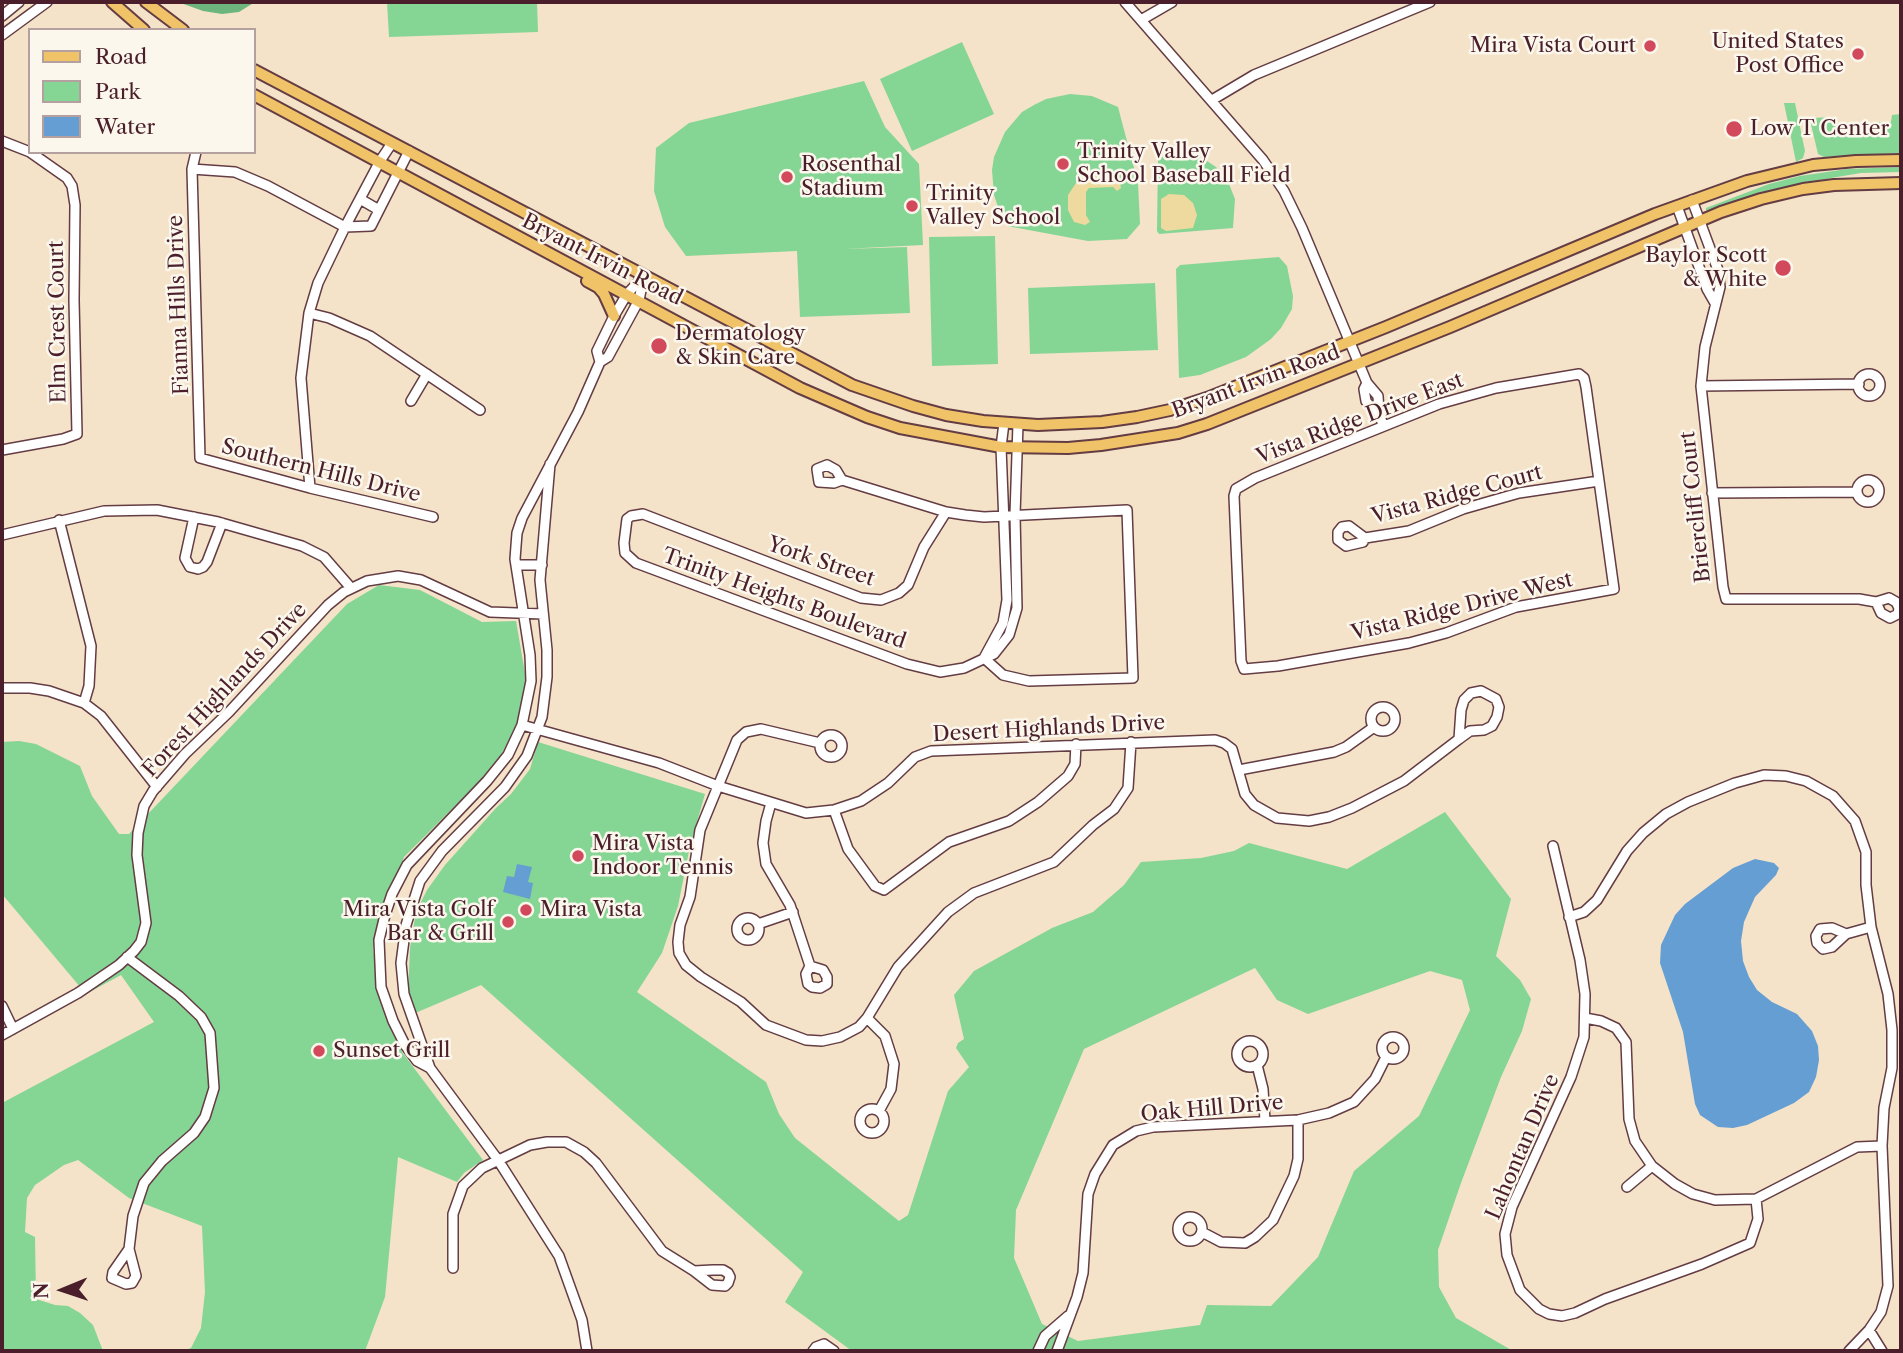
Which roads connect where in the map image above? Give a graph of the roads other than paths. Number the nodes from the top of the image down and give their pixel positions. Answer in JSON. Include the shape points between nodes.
{"nodes":[{"id":1,"x":19,"y":2,"type":"edge"},
{"id":2,"x":47,"y":2,"type":"edge"},
{"id":3,"x":112,"y":2,"type":"edge"},
{"id":4,"x":146,"y":2,"type":"edge"},
{"id":5,"x":1125,"y":2,"type":"edge"},
{"id":6,"x":1172,"y":2,"type":"edge"},
{"id":7,"x":1430,"y":2,"type":"edge"},
{"id":8,"x":2,"y":16,"type":"edge"},
{"id":9,"x":1141,"y":20,"type":"junction"},
{"id":10,"x":142,"y":28,"type":"edge"},
{"id":11,"x":180,"y":28,"type":"edge"},
{"id":12,"x":2,"y":35,"type":"edge"},
{"id":13,"x":256,"y":71,"type":"edge"},
{"id":14,"x":256,"y":96,"type":"edge"},
{"id":15,"x":1212,"y":100,"type":"junction"},
{"id":16,"x":2,"y":141,"type":"edge"},
{"id":17,"x":392,"y":143,"type":"junction"},
{"id":18,"x":409,"y":150,"type":"junction"},
{"id":19,"x":28,"y":151,"type":"edge"},
{"id":20,"x":33,"y":154,"type":"edge"},
{"id":21,"x":196,"y":154,"type":"edge"},
{"id":22,"x":1901,"y":160,"type":"edge"},
{"id":23,"x":380,"y":161,"type":"junction"},
{"id":24,"x":192,"y":169,"type":"junction"},
{"id":25,"x":398,"y":171,"type":"junction"},
{"id":26,"x":1901,"y":183,"type":"edge"},
{"id":27,"x":360,"y":199,"type":"junction"},
{"id":28,"x":1692,"y":200,"type":"junction"},
{"id":29,"x":1677,"y":206,"type":"junction"},
{"id":30,"x":379,"y":210,"type":"junction"},
{"id":31,"x":1699,"y":220,"type":"junction"},
{"id":32,"x":1685,"y":226,"type":"junction"},
{"id":33,"x":345,"y":227,"type":"junction"},
{"id":34,"x":548,"y":254,"type":"junction"},
{"id":35,"x":1715,"y":263,"type":"junction"},
{"id":36,"x":1701,"y":269,"type":"junction"},
{"id":37,"x":644,"y":276,"type":"junction"},
{"id":38,"x":627,"y":294,"type":"junction"},
{"id":39,"x":639,"y":300,"type":"junction"},
{"id":40,"x":1715,"y":303,"type":"junction"},
{"id":41,"x":309,"y":313,"type":"junction"},
{"id":42,"x":614,"y":316,"type":"junction"},
{"id":43,"x":1349,"y":342,"type":"junction"},
{"id":44,"x":600,"y":362,"type":"junction"},
{"id":45,"x":1359,"y":364,"type":"junction"},
{"id":46,"x":427,"y":374,"type":"junction"},
{"id":47,"x":1858,"y":384,"type":"dead end"},
{"id":48,"x":1701,"y":386,"type":"junction"},
{"id":49,"x":411,"y":401,"type":"dead end"},
{"id":50,"x":480,"y":410,"type":"dead end"},
{"id":51,"x":1004,"y":423,"type":"junction"},
{"id":52,"x":1018,"y":424,"type":"junction"},
{"id":53,"x":1383,"y":425,"type":"junction"},
{"id":54,"x":1001,"y":447,"type":"junction"},
{"id":55,"x":1016,"y":447,"type":"junction"},
{"id":56,"x":2,"y":450,"type":"edge"},
{"id":57,"x":200,"y":458,"type":"joint"},
{"id":58,"x":550,"y":464,"type":"junction"},
{"id":59,"x":842,"y":480,"type":"dead end"},
{"id":60,"x":1599,"y":481,"type":"junction"},
{"id":61,"x":310,"y":488,"type":"junction"},
{"id":62,"x":1857,"y":492,"type":"dead end"},
{"id":63,"x":1712,"y":493,"type":"junction"},
{"id":64,"x":946,"y":512,"type":"junction"},
{"id":65,"x":643,"y":514,"type":"joint"},
{"id":66,"x":1015,"y":515,"type":"junction"},
{"id":67,"x":1004,"y":516,"type":"junction"},
{"id":68,"x":194,"y":517,"type":"junction"},
{"id":69,"x":433,"y":517,"type":"dead end"},
{"id":70,"x":59,"y":520,"type":"junction"},
{"id":71,"x":222,"y":523,"type":"junction"},
{"id":72,"x":2,"y":535,"type":"edge"},
{"id":73,"x":1365,"y":538,"type":"dead end"},
{"id":74,"x":516,"y":565,"type":"junction"},
{"id":75,"x":542,"y":565,"type":"junction"},
{"id":76,"x":351,"y":588,"type":"junction"},
{"id":77,"x":1876,"y":601,"type":"dead end"},
{"id":78,"x":522,"y":614,"type":"junction"},
{"id":79,"x":542,"y":614,"type":"junction"},
{"id":80,"x":984,"y":658,"type":"junction"},
{"id":81,"x":1241,"y":660,"type":"joint"},
{"id":82,"x":2,"y":688,"type":"edge"},
{"id":83,"x":84,"y":703,"type":"junction"},
{"id":84,"x":522,"y":725,"type":"junction"},
{"id":85,"x":1374,"y":727,"type":"dead end"},
{"id":86,"x":539,"y":729,"type":"junction"},
{"id":87,"x":1458,"y":738,"type":"junction"},
{"id":88,"x":1131,"y":742,"type":"junction"},
{"id":89,"x":820,"y":743,"type":"dead end"},
{"id":90,"x":1076,"y":744,"type":"junction"},
{"id":91,"x":1239,"y":770,"type":"junction"},
{"id":92,"x":719,"y":786,"type":"junction"},
{"id":93,"x":157,"y":787,"type":"junction"},
{"id":94,"x":771,"y":803,"type":"junction"},
{"id":95,"x":834,"y":810,"type":"junction"},
{"id":96,"x":1553,"y":846,"type":"dead end"},
{"id":97,"x":793,"y":912,"type":"junction"},
{"id":98,"x":1569,"y":917,"type":"junction"},
{"id":99,"x":758,"y":924,"type":"dead end"},
{"id":100,"x":1871,"y":927,"type":"junction"},
{"id":101,"x":1846,"y":934,"type":"dead end"},
{"id":102,"x":127,"y":957,"type":"junction"},
{"id":103,"x":810,"y":966,"type":"dead end"},
{"id":104,"x":2,"y":1006,"type":"edge"},
{"id":105,"x":867,"y":1018,"type":"junction"},
{"id":106,"x":1585,"y":1018,"type":"junction"},
{"id":107,"x":13,"y":1029,"type":"junction"},
{"id":108,"x":2,"y":1035,"type":"edge"},
{"id":109,"x":1386,"y":1058,"type":"dead end"},
{"id":110,"x":1256,"y":1066,"type":"dead end"},
{"id":111,"x":429,"y":1068,"type":"junction"},
{"id":112,"x":879,"y":1111,"type":"dead end"},
{"id":113,"x":1298,"y":1120,"type":"junction"},
{"id":114,"x":1265,"y":1121,"type":"junction"},
{"id":115,"x":1882,"y":1146,"type":"junction"},
{"id":116,"x":498,"y":1160,"type":"junction"},
{"id":117,"x":1652,"y":1166,"type":"junction"},
{"id":118,"x":1627,"y":1186,"type":"dead end"},
{"id":119,"x":1756,"y":1199,"type":"junction"},
{"id":120,"x":1202,"y":1232,"type":"dead end"},
{"id":121,"x":129,"y":1249,"type":"dead end"},
{"id":122,"x":453,"y":1268,"type":"dead end"},
{"id":123,"x":694,"y":1271,"type":"dead end"},
{"id":124,"x":1069,"y":1315,"type":"junction"},
{"id":125,"x":1869,"y":1330,"type":"junction"},
{"id":126,"x":587,"y":1351,"type":"edge"},
{"id":127,"x":813,"y":1351,"type":"edge"},
{"id":128,"x":834,"y":1351,"type":"edge"},
{"id":129,"x":1038,"y":1351,"type":"edge"},
{"id":130,"x":1057,"y":1351,"type":"edge"},
{"id":131,"x":1849,"y":1351,"type":"edge"},
{"id":132,"x":1882,"y":1351,"type":"edge"}],
"edges":[{"from":1,"to":8,"type":"street"},
{"from":2,"to":12,"type":"street"},
{"from":3,"to":10,"type":"main road"},
{"from":4,"to":11,"type":"main road"},
{"from":5,"to":9,"type":"street"},
{"from":6,"to":9,"type":"street"},
{"from":7,"to":15,"type":"street","via":[[1254,75]]},
{"from":9,"to":15,"type":"street"},
{"from":13,"to":17,"type":"main road","name":"Bryant Irvin Road"},
{"from":14,"to":23,"type":"main road","name":"Bryant Irvin Road"},
{"from":15,"to":43,"type":"street","via":[[1284,191]]},
{"from":16,"to":19,"type":"street","name":"Elm Crest Court"},
{"from":17,"to":18,"type":"main road","name":"Bryant Irvin Road"},
{"from":17,"to":23,"type":"street"},
{"from":18,"to":25,"type":"street"},
{"from":18,"to":37,"type":"main road","name":"Bryant Irvin Road"},
{"from":20,"to":56,"type":"street","name":"Elm Crest Court","via":[[67,178],[75,205],[77,434]]},
{"from":21,"to":24,"type":"street","name":"Fianna Hills Drive"},
{"from":22,"to":28,"type":"main road","name":"Bryant Irvin Road","via":[[1813,165],[1769,174]]},
{"from":23,"to":25,"type":"main road","name":"Bryant Irvin Road"},
{"from":23,"to":27,"type":"street"},
{"from":24,"to":33,"type":"street","via":[[235,172]]},
{"from":24,"to":57,"type":"street","name":"Fianna Hills Drive"},
{"from":25,"to":30,"type":"street"},
{"from":25,"to":34,"type":"main road","name":"Bryant Irvin Road"},
{"from":26,"to":31,"type":"main road","name":"Bryant Irvin Road","via":[[1788,192]]},
{"from":27,"to":30,"type":"street"},
{"from":27,"to":33,"type":"street"},
{"from":28,"to":29,"type":"main road","name":"Bryant Irvin Road"},
{"from":28,"to":31,"type":"street","name":"Briercliff Court"},
{"from":29,"to":32,"type":"street"},
{"from":29,"to":43,"type":"main road","name":"Bryant Irvin Road"},
{"from":30,"to":33,"type":"street","via":[[371,226]]},
{"from":31,"to":32,"type":"main road","name":"Bryant Irvin Road"},
{"from":31,"to":35,"type":"street","name":"Briercliff Court"},
{"from":32,"to":36,"type":"street"},
{"from":32,"to":45,"type":"main road","name":"Bryant Irvin Road"},
{"from":33,"to":41,"type":"street"},
{"from":34,"to":38,"type":"main road","name":"Bryant Irvin Road"},
{"from":34,"to":42,"type":"main road","via":[[559,267],[598,287]]},
{"from":35,"to":36,"type":"street"},
{"from":35,"to":40,"type":"street","name":"Briercliff Court","via":[[1720,287]]},
{"from":36,"to":40,"type":"street"},
{"from":37,"to":38,"type":"street"},
{"from":37,"to":39,"type":"street"},
{"from":37,"to":51,"type":"main road","name":"Bryant Irvin Road","via":[[852,385],[913,407]]},
{"from":38,"to":39,"type":"main road","name":"Bryant Irvin Road"},
{"from":38,"to":42,"type":"street"},
{"from":39,"to":44,"type":"street","via":[[608,357]]},
{"from":39,"to":54,"type":"main road","name":"Bryant Irvin Road","via":[[800,388],[867,417],[900,428]]},
{"from":40,"to":48,"type":"street","name":"Briercliff Court","via":[[1704,347]]},
{"from":41,"to":46,"type":"street","via":[[370,336]]},
{"from":41,"to":61,"type":"street","via":[[301,378]]},
{"from":42,"to":44,"type":"street","via":[[597,351]]},
{"from":43,"to":45,"type":"street"},
{"from":43,"to":52,"type":"main road","name":"Bryant Irvin Road","via":[[1170,410],[1102,422]]},
{"from":44,"to":58,"type":"street"},
{"from":45,"to":53,"type":"street","via":[[1378,396]]},
{"from":45,"to":55,"type":"main road","name":"Bryant Irvin Road","via":[[1178,433],[1101,445]]},
{"from":46,"to":49,"type":"street"},
{"from":46,"to":50,"type":"street"},
{"from":47,"to":48,"type":"street"},
{"from":48,"to":63,"type":"street","name":"Briercliff Court"},
{"from":51,"to":52,"type":"main road","name":"Bryant Irvin Road"},
{"from":51,"to":54,"type":"street"},
{"from":52,"to":55,"type":"street","name":"Trinity Heights Boulevard"},
{"from":53,"to":60,"type":"street","name":"Vista Ridge Drive East","via":[[1483,391],[1582,375]]},
{"from":53,"to":81,"type":"street","name":"Vista Ridge Drive East","via":[[1236,489]]},
{"from":54,"to":55,"type":"main road","name":"Bryant Irvin Road"},
{"from":54,"to":67,"type":"street"},
{"from":55,"to":66,"type":"street","name":"Trinity Heights Boulevard"},
{"from":57,"to":61,"type":"street","name":"Southern Hills Drive"},
{"from":58,"to":74,"type":"street","via":[[522,518],[514,547]]},
{"from":58,"to":75,"type":"street"},
{"from":59,"to":64,"type":"street"},
{"from":60,"to":73,"type":"street","name":"Vista Ridge Court","via":[[1510,496],[1409,531]]},
{"from":60,"to":81,"type":"street","name":"Vista Ridge Drive West","via":[[1614,589],[1516,607],[1446,633],[1376,649],[1278,666],[1244,668]]},
{"from":61,"to":69,"type":"street","name":"Southern Hills Drive"},
{"from":62,"to":63,"type":"street"},
{"from":63,"to":77,"type":"street","name":"Briercliff Court","via":[[1726,599]]},
{"from":64,"to":65,"type":"street","name":"York Street","via":[[908,585],[881,600],[861,598]]},
{"from":64,"to":67,"type":"street"},
{"from":65,"to":80,"type":"street","name":"Trinity Heights Boulevard","via":[[631,516],[624,526],[625,553],[635,563],[928,671],[951,671]]},
{"from":66,"to":67,"type":"street"},
{"from":66,"to":80,"type":"street","name":"Trinity Heights Boulevard","via":[[1017,608],[1009,635],[995,654]]},
{"from":66,"to":80,"type":"street","via":[[1127,510],[1133,678],[1029,681],[1003,675]]},
{"from":67,"to":80,"type":"street","via":[[1006,610]]},
{"from":68,"to":70,"type":"street","via":[[143,509]]},
{"from":68,"to":71,"type":"street"},
{"from":68,"to":71,"type":"street","via":[[185,558],[190,567],[198,569],[207,562]]},
{"from":70,"to":72,"type":"street"},
{"from":70,"to":83,"type":"street","via":[[90,646]]},
{"from":71,"to":76,"type":"street","via":[[324,557]]},
{"from":74,"to":75,"type":"street"},
{"from":74,"to":78,"type":"street"},
{"from":75,"to":79,"type":"street"},
{"from":76,"to":78,"type":"street","name":"Forest Highlands Drive","via":[[398,576],[421,580],[490,612]]},
{"from":76,"to":93,"type":"street","name":"Forest Highlands Drive","via":[[328,605]]},
{"from":78,"to":79,"type":"street","name":"Forest Highlands Drive"},
{"from":78,"to":84,"type":"street","via":[[531,681]]},
{"from":79,"to":86,"type":"street","via":[[547,677]]},
{"from":82,"to":83,"type":"street","via":[[49,691]]},
{"from":83,"to":93,"type":"street","via":[[101,716]]},
{"from":84,"to":86,"type":"street","name":"Desert Highlands Drive"},
{"from":84,"to":111,"type":"street","via":[[508,755],[487,781],[407,865],[385,915],[379,940],[382,987],[405,1045],[417,1062]]},
{"from":85,"to":91,"type":"street","via":[[1334,752]]},
{"from":86,"to":92,"type":"street","name":"Desert Highlands Drive","via":[[667,765]]},
{"from":86,"to":111,"type":"street","via":[[505,787],[436,858],[414,898],[401,949],[402,976],[411,1020]]},
{"from":87,"to":87,"type":"street","name":"Desert Highlands Drive","via":[[1464,700],[1481,691],[1496,699],[1499,707],[1492,726]]},
{"from":87,"to":91,"type":"street","name":"Desert Highlands Drive","via":[[1404,781],[1352,808],[1309,821],[1264,813],[1245,794]]},
{"from":88,"to":90,"type":"street","name":"Desert Highlands Drive"},
{"from":88,"to":91,"type":"street","name":"Desert Highlands Drive","via":[[1214,740],[1231,749]]},
{"from":88,"to":105,"type":"street","via":[[1128,788],[1114,809],[1054,862],[974,893],[948,912],[898,967]]},
{"from":89,"to":92,"type":"street","via":[[768,730],[746,732],[732,747]]},
{"from":90,"to":95,"type":"street","name":"Desert Highlands Drive","via":[[931,751],[915,757],[873,795]]},
{"from":90,"to":95,"type":"street","via":[[1075,764],[1068,776],[1038,802],[1009,821],[949,842],[884,890],[875,886],[848,849]]},
{"from":92,"to":94,"type":"street","name":"Desert Highlands Drive"},
{"from":92,"to":105,"type":"street","via":[[700,830],[690,897],[680,925],[679,953],[686,965],[766,1025],[806,1040],[840,1037]]},
{"from":93,"to":102,"type":"street","name":"Forest Highlands Drive","via":[[144,806],[138,833],[145,931]]},
{"from":94,"to":95,"type":"street","name":"Desert Highlands Drive","via":[[806,813]]},
{"from":94,"to":97,"type":"street","via":[[764,831],[766,864]]},
{"from":96,"to":98,"type":"street","name":"Lahontan Drive"},
{"from":97,"to":99,"type":"street"},
{"from":97,"to":103,"type":"street"},
{"from":98,"to":100,"type":"street","via":[[1597,901],[1627,851],[1666,814],[1764,775],[1806,780],[1845,807],[1855,821],[1866,852]]},
{"from":98,"to":106,"type":"street","name":"Lahontan Drive","via":[[1580,960]]},
{"from":100,"to":101,"type":"street"},
{"from":100,"to":115,"type":"street","via":[[1892,1030]]},
{"from":102,"to":107,"type":"street","name":"Forest Highlands Drive","via":[[78,993]]},
{"from":102,"to":121,"type":"street","via":[[201,1017],[210,1032],[214,1088],[205,1117],[194,1133],[144,1183],[132,1216]]},
{"from":104,"to":107,"type":"street"},
{"from":105,"to":112,"type":"street","via":[[885,1037],[894,1063],[893,1082]]},
{"from":106,"to":117,"type":"street","via":[[1616,1028],[1626,1042],[1629,1119],[1635,1141]]},
{"from":106,"to":119,"type":"street","name":"Lahontan Drive","via":[[1579,1058],[1512,1208],[1505,1234],[1512,1274],[1530,1302],[1549,1314],[1575,1313],[1749,1243],[1758,1219]]},
{"from":107,"to":108,"type":"street","name":"Forest Highlands Drive"},
{"from":109,"to":113,"type":"street","name":"Oak Hill Drive","via":[[1354,1102]]},
{"from":110,"to":114,"type":"street"},
{"from":111,"to":116,"type":"street"},
{"from":113,"to":114,"type":"street","name":"Oak Hill Drive"},
{"from":113,"to":120,"type":"street","via":[[1296,1167],[1273,1220],[1245,1243],[1221,1242]]},
{"from":114,"to":124,"type":"street","name":"Oak Hill Drive","via":[[1153,1127],[1113,1145],[1088,1194],[1083,1273]]},
{"from":115,"to":119,"type":"street","via":[[1857,1147]]},
{"from":115,"to":125,"type":"street","via":[[1888,1286],[1881,1312]]},
{"from":116,"to":122,"type":"street","via":[[473,1174],[457,1199],[452,1222]]},
{"from":116,"to":123,"type":"street","via":[[530,1145],[566,1142],[576,1146],[596,1163],[662,1251]]},
{"from":116,"to":126,"type":"street","via":[[559,1256],[582,1320]]},
{"from":117,"to":118,"type":"street"},
{"from":117,"to":119,"type":"street","via":[[1693,1194],[1715,1200]]},
{"from":124,"to":129,"type":"street","name":"Oak Hill Drive","via":[[1045,1336]]},
{"from":124,"to":130,"type":"street","name":"Oak Hill Drive"},
{"from":125,"to":131,"type":"street"},
{"from":125,"to":132,"type":"street"},
{"from":127,"to":128,"type":"street","via":[[824,1344]]}]}
